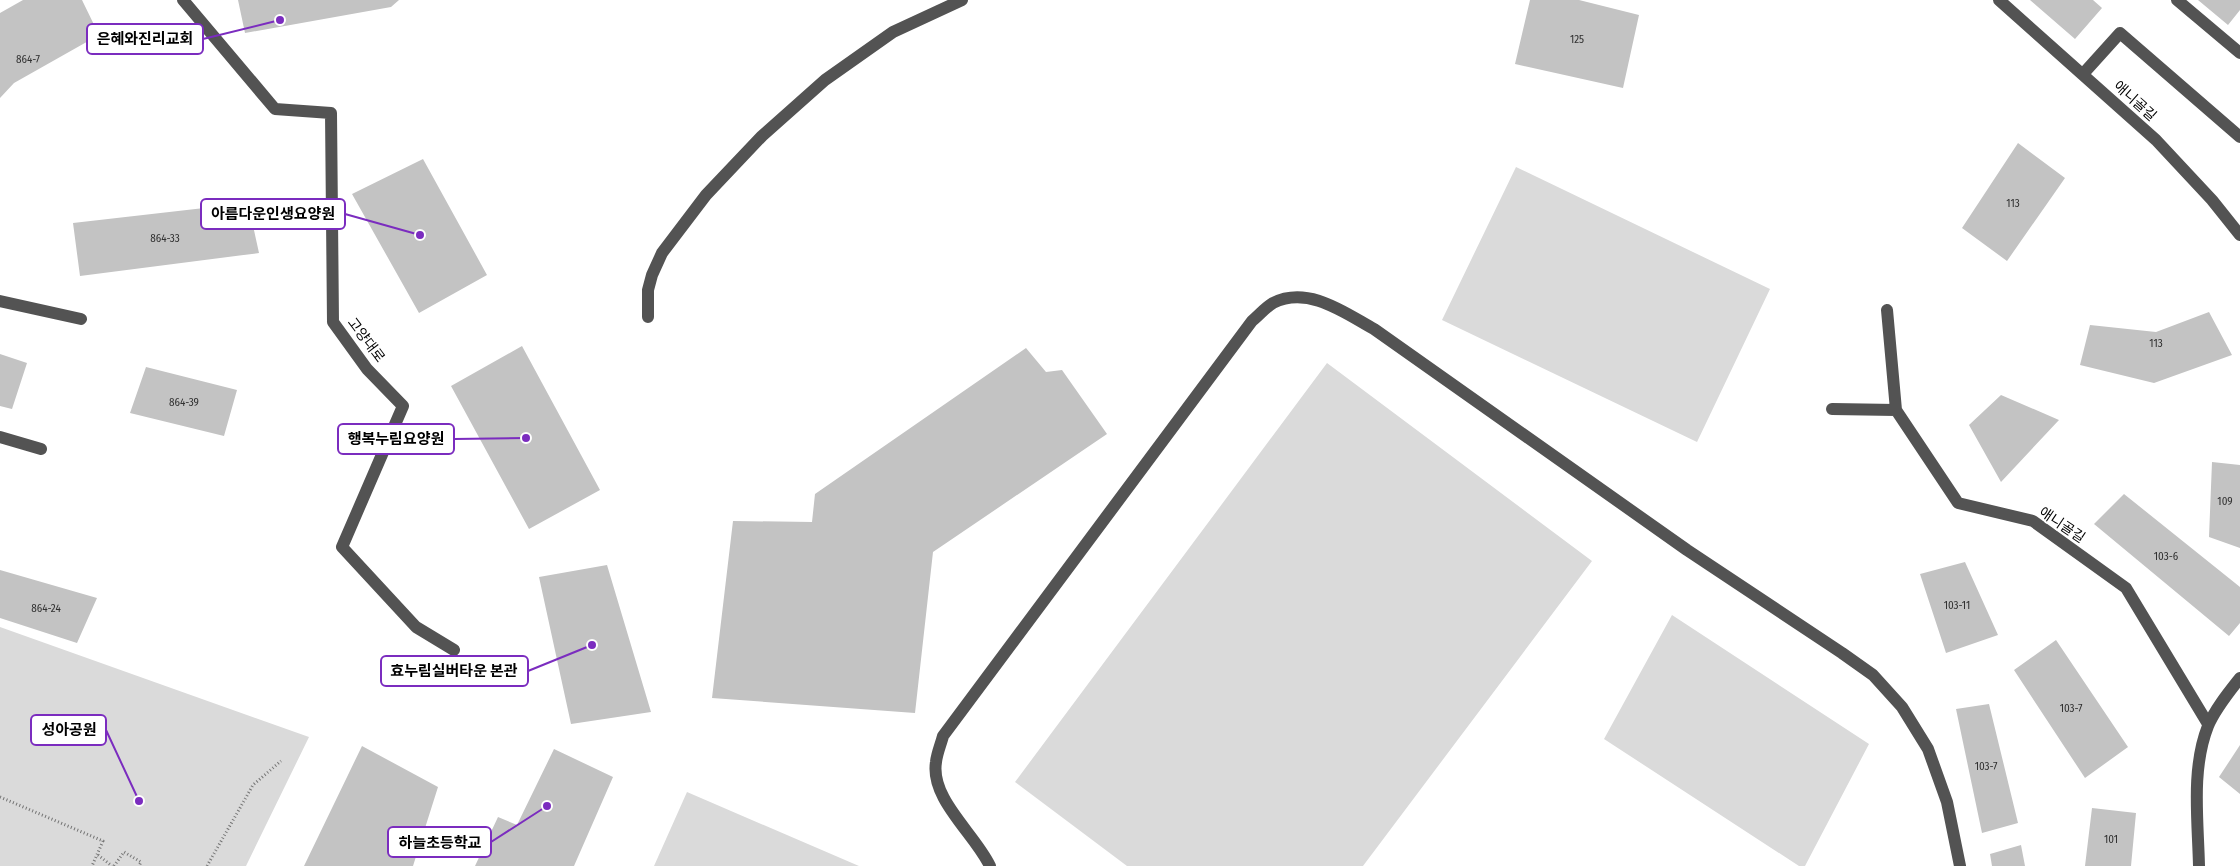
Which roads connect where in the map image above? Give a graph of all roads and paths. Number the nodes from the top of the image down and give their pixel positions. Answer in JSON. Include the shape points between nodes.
{"nodes":[{"id":1,"x":183,"y":0,"type":"edge"},
{"id":2,"x":962,"y":0,"type":"edge"},
{"id":3,"x":1999,"y":0,"type":"edge"},
{"id":4,"x":2177,"y":0,"type":"edge"},
{"id":5,"x":2240,"y":52,"type":"edge"},
{"id":6,"x":2083,"y":74,"type":"junction"},
{"id":7,"x":2240,"y":137,"type":"edge"},
{"id":8,"x":2239,"y":230,"type":"edge"},
{"id":9,"x":0,"y":301,"type":"edge"},
{"id":10,"x":1887,"y":310,"type":"dead end"},
{"id":11,"x":648,"y":317,"type":"dead end"},
{"id":12,"x":81,"y":319,"type":"dead end"},
{"id":13,"x":1832,"y":409,"type":"dead end"},
{"id":14,"x":1896,"y":410,"type":"junction"},
{"id":15,"x":0,"y":437,"type":"edge"},
{"id":16,"x":41,"y":449,"type":"dead end"},
{"id":17,"x":454,"y":650,"type":"dead end"},
{"id":18,"x":2240,"y":678,"type":"edge"},
{"id":19,"x":2208,"y":724,"type":"junction"},
{"id":20,"x":281,"y":760,"type":"dead end"},
{"id":21,"x":0,"y":797,"type":"edge"},
{"id":22,"x":98,"y":854,"type":"junction"},
{"id":23,"x":92,"y":866,"type":"edge"},
{"id":24,"x":113,"y":866,"type":"edge"},
{"id":25,"x":139,"y":866,"type":"edge"},
{"id":26,"x":207,"y":866,"type":"edge"},
{"id":27,"x":990,"y":866,"type":"edge"},
{"id":28,"x":1960,"y":866,"type":"edge"},
{"id":29,"x":2199,"y":866,"type":"edge"}],
"edges":[{"from":1,"to":17,"type":"street","name":"고양대로","via":[[275,110],[331,113],[333,322],[367,369],[403,406],[342,547],[416,627]]},
{"from":2,"to":11,"type":"street","via":[[893,32],[825,80],[762,136],[706,195],[662,252],[648,290]]},
{"from":3,"to":6,"type":"street","name":"애니골길"},
{"from":4,"to":5,"type":"street"},
{"from":6,"to":7,"type":"street","via":[[2120,33]]},
{"from":6,"to":8,"type":"street","name":"애니골길","via":[[2156,140]]},
{"from":9,"to":12,"type":"street"},
{"from":10,"to":14,"type":"street"},
{"from":13,"to":14,"type":"street"},
{"from":14,"to":19,"type":"street","name":"애니골길","via":[[1958,502],[2033,521],[2126,588]]},
{"from":15,"to":16,"type":"street"},
{"from":18,"to":19,"type":"street"},
{"from":19,"to":29,"type":"street","via":[[2197,777]]},
{"from":20,"to":26,"type":"path","via":[[253,785]]},
{"from":21,"to":22,"type":"path","via":[[103,841]]},
{"from":22,"to":23,"type":"path"},
{"from":22,"to":24,"type":"path"},
{"from":24,"to":25,"type":"path","via":[[124,852],[141,862]]},
{"from":27,"to":28,"type":"street","via":[[938,788],[936,763],[943,736],[1252,321],[1272,304],[1296,296],[1331,305],[1374,330],[1687,550],[1873,675],[1902,707],[1928,749],[1947,802]]}]}
